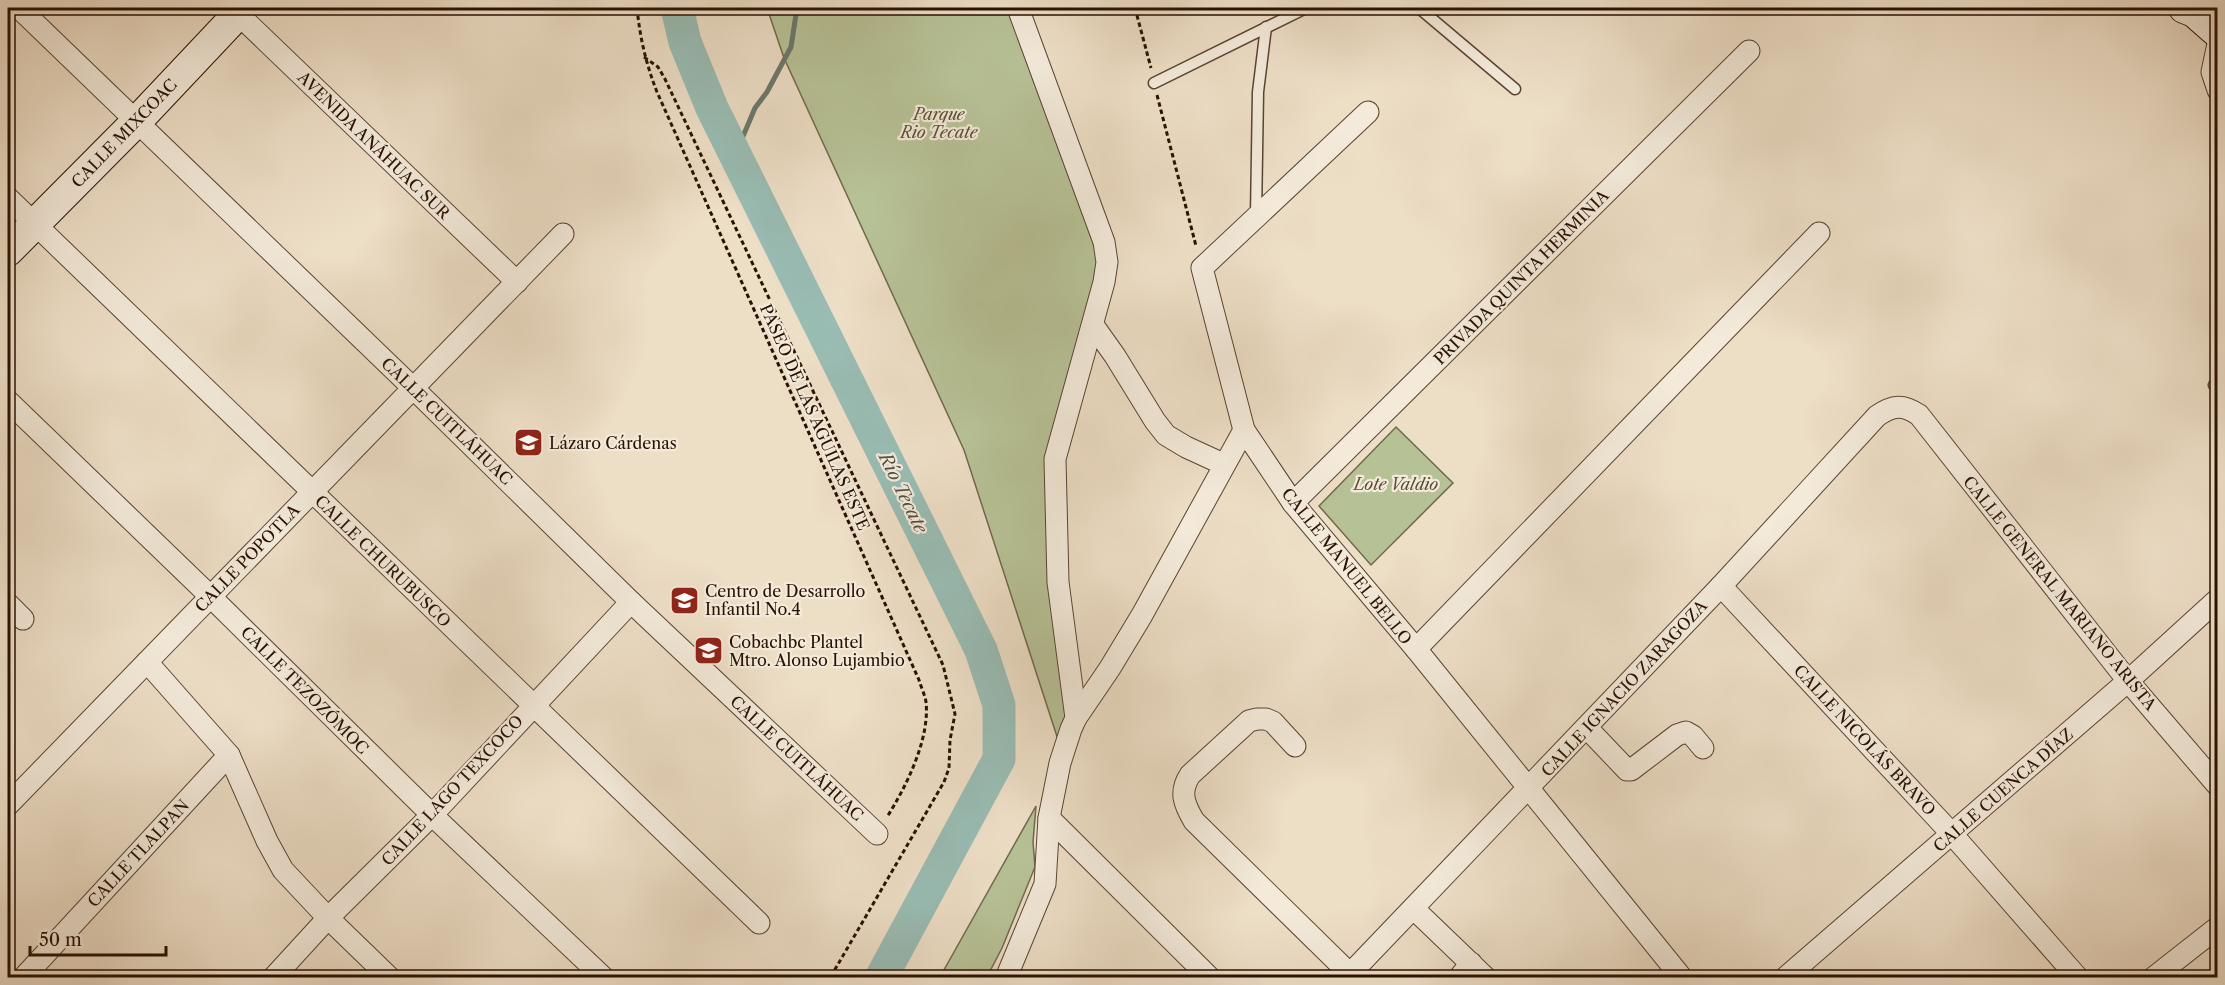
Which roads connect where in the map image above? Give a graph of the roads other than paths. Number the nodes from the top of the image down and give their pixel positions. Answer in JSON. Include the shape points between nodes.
{"nodes":[{"id":1,"x":19,"y":8,"type":"edge"},
{"id":2,"x":1018,"y":8,"type":"edge"},
{"id":3,"x":1306,"y":8,"type":"edge"},
{"id":4,"x":1419,"y":8,"type":"edge"},
{"id":5,"x":2184,"y":8,"type":"edge"},
{"id":6,"x":238,"y":10,"type":"edge"},
{"id":7,"x":1266,"y":27,"type":"junction"},
{"id":8,"x":2217,"y":33,"type":"edge"},
{"id":9,"x":2217,"y":44,"type":"edge"},
{"id":10,"x":1749,"y":51,"type":"dead end"},
{"id":11,"x":1154,"y":83,"type":"road end"},
{"id":12,"x":1515,"y":89,"type":"dead end"},
{"id":13,"x":2217,"y":90,"type":"edge"},
{"id":14,"x":1368,"y":112,"type":"dead end"},
{"id":15,"x":138,"y":120,"type":"junction"},
{"id":16,"x":8,"y":198,"type":"edge"},
{"id":17,"x":1256,"y":218,"type":"junction"},
{"id":18,"x":34,"y":224,"type":"junction"},
{"id":19,"x":1819,"y":233,"type":"dead end"},
{"id":20,"x":563,"y":234,"type":"dead end"},
{"id":21,"x":8,"y":251,"type":"edge"},
{"id":22,"x":517,"y":282,"type":"junction"},
{"id":23,"x":1093,"y":325,"type":"junction"},
{"id":24,"x":414,"y":388,"type":"junction"},
{"id":25,"x":8,"y":401,"type":"edge"},
{"id":26,"x":1899,"y":405,"type":"joint"},
{"id":27,"x":1244,"y":430,"type":"junction"},
{"id":28,"x":1223,"y":464,"type":"junction"},
{"id":29,"x":313,"y":492,"type":"junction"},
{"id":30,"x":1293,"y":503,"type":"junction"},
{"id":31,"x":1721,"y":586,"type":"junction"},
{"id":32,"x":210,"y":596,"type":"junction"},
{"id":33,"x":2217,"y":599,"type":"edge"},
{"id":34,"x":631,"y":602,"type":"junction"},
{"id":35,"x":8,"y":604,"type":"edge"},
{"id":36,"x":23,"y":618,"type":"dead end"},
{"id":37,"x":1416,"y":650,"type":"junction"},
{"id":38,"x":147,"y":662,"type":"junction"},
{"id":39,"x":2128,"y":681,"type":"junction"},
{"id":40,"x":532,"y":706,"type":"junction"},
{"id":41,"x":1076,"y":718,"type":"junction"},
{"id":42,"x":1587,"y":728,"type":"junction"},
{"id":43,"x":1295,"y":746,"type":"dead end"},
{"id":44,"x":1703,"y":748,"type":"dead end"},
{"id":45,"x":229,"y":755,"type":"junction"},
{"id":46,"x":2217,"y":786,"type":"edge"},
{"id":47,"x":1529,"y":789,"type":"junction"},
{"id":48,"x":8,"y":805,"type":"edge"},
{"id":49,"x":432,"y":815,"type":"junction"},
{"id":50,"x":1049,"y":818,"type":"junction"},
{"id":51,"x":877,"y":834,"type":"road end"},
{"id":52,"x":1952,"y":834,"type":"junction"},
{"id":53,"x":1413,"y":909,"type":"junction"},
{"id":54,"x":328,"y":918,"type":"junction"},
{"id":55,"x":759,"y":923,"type":"dead end"},
{"id":56,"x":2217,"y":927,"type":"edge"},
{"id":57,"x":1472,"y":973,"type":"edge"},
{"id":58,"x":1352,"y":976,"type":"edge"},
{"id":59,"x":22,"y":978,"type":"edge"},
{"id":60,"x":273,"y":978,"type":"edge"},
{"id":61,"x":390,"y":978,"type":"edge"},
{"id":62,"x":604,"y":978,"type":"edge"},
{"id":63,"x":1006,"y":978,"type":"edge"},
{"id":64,"x":1210,"y":978,"type":"edge"},
{"id":65,"x":1682,"y":978,"type":"edge"},
{"id":66,"x":1785,"y":978,"type":"edge"},
{"id":67,"x":2078,"y":978,"type":"edge"},
{"id":68,"x":2153,"y":978,"type":"edge"}],
"edges":[{"from":1,"to":15,"type":"street","name":"CALLE CUITLÁHUAC"},
{"from":2,"to":23,"type":"street","via":[[1104,242],[1107,262]]},
{"from":3,"to":7,"type":"lane"},
{"from":4,"to":12,"type":"lane"},
{"from":5,"to":8,"type":"main road"},
{"from":6,"to":15,"type":"main road","name":"CALLE MIXCOAC"},
{"from":6,"to":22,"type":"street","name":"AVENIDA ANÁHUAC SUR"},
{"from":7,"to":11,"type":"lane"},
{"from":7,"to":17,"type":"lane","via":[[1258,92]]},
{"from":9,"to":13,"type":"street","via":[[2212,72]]},
{"from":10,"to":30,"type":"street","name":"PRIVADA QUINTA HERMINIA"},
{"from":14,"to":17,"type":"street"},
{"from":15,"to":18,"type":"main road","name":"CALLE MIXCOAC"},
{"from":15,"to":24,"type":"street","name":"CALLE CUITLÁHUAC"},
{"from":16,"to":18,"type":"street","name":"CALLE CHURUBUSCO"},
{"from":17,"to":27,"type":"street","name":"CALLE MANUEL BELLO","via":[[1202,268]]},
{"from":18,"to":21,"type":"main road","name":"CALLE MIXCOAC"},
{"from":18,"to":29,"type":"street","name":"CALLE CHURUBUSCO"},
{"from":19,"to":37,"type":"street"},
{"from":20,"to":22,"type":"street","name":"CALLE POPOTLA"},
{"from":22,"to":24,"type":"street","name":"CALLE POPOTLA"},
{"from":23,"to":28,"type":"street","via":[[1166,435]]},
{"from":23,"to":41,"type":"street","via":[[1055,459],[1058,582]]},
{"from":24,"to":29,"type":"street","name":"CALLE POPOTLA"},
{"from":24,"to":34,"type":"street","name":"CALLE CUITLÁHUAC"},
{"from":25,"to":32,"type":"street","name":"CALLE TEZOZÓMOC"},
{"from":26,"to":31,"type":"street","name":"CALLE IGNACIO ZARAGOZA","via":[[1877,416]]},
{"from":26,"to":39,"type":"street","name":"CALLE GENERAL MARIANO ARISTA","via":[[1919,415]]},
{"from":27,"to":28,"type":"street"},
{"from":27,"to":30,"type":"street","name":"CALLE MANUEL BELLO"},
{"from":28,"to":41,"type":"street","via":[[1142,615]]},
{"from":29,"to":32,"type":"street","name":"CALLE POPOTLA"},
{"from":29,"to":40,"type":"street","name":"CALLE CHURUBUSCO"},
{"from":30,"to":37,"type":"street","name":"CALLE MANUEL BELLO"},
{"from":31,"to":42,"type":"street","name":"CALLE IGNACIO ZARAGOZA"},
{"from":31,"to":52,"type":"street","name":"CALLE NICOLÁS BRAVO"},
{"from":32,"to":38,"type":"street","name":"CALLE POPOTLA"},
{"from":32,"to":49,"type":"street","name":"CALLE TEZOZÓMOC"},
{"from":33,"to":39,"type":"street","name":"CALLE CUENCA DÍAZ"},
{"from":34,"to":40,"type":"street","name":"CALLE LAGO TEXCOCO"},
{"from":34,"to":51,"type":"street","name":"CALLE CUITLÁHUAC"},
{"from":35,"to":36,"type":"street"},
{"from":37,"to":47,"type":"street","name":"CALLE MANUEL BELLO"},
{"from":38,"to":45,"type":"street"},
{"from":38,"to":48,"type":"street","name":"CALLE POPOTLA"},
{"from":39,"to":46,"type":"street","name":"CALLE GENERAL MARIANO ARISTA"},
{"from":39,"to":52,"type":"street","name":"CALLE CUENCA DÍAZ"},
{"from":40,"to":49,"type":"street","name":"CALLE LAGO TEXCOCO"},
{"from":40,"to":55,"type":"street","name":"CALLE CHURUBUSCO"},
{"from":41,"to":50,"type":"street","via":[[1060,763]]},
{"from":42,"to":44,"type":"street","via":[[1627,770],[1686,732]]},
{"from":42,"to":47,"type":"street","name":"CALLE IGNACIO ZARAGOZA"},
{"from":43,"to":58,"type":"street","via":[[1266,718],[1249,721],[1190,775],[1182,796],[1194,821]]},
{"from":45,"to":54,"type":"street","via":[[276,860]]},
{"from":45,"to":59,"type":"street","name":"CALLE TLALPAN"},
{"from":47,"to":53,"type":"street","name":"CALLE IGNACIO ZARAGOZA"},
{"from":47,"to":65,"type":"street","name":"CALLE MANUEL BELLO"},
{"from":49,"to":54,"type":"street","name":"CALLE LAGO TEXCOCO"},
{"from":49,"to":62,"type":"street","name":"CALLE TEZOZÓMOC"},
{"from":50,"to":63,"type":"street","via":[[1045,884]]},
{"from":50,"to":64,"type":"street"},
{"from":52,"to":66,"type":"street","name":"CALLE CUENCA DÍAZ"},
{"from":52,"to":67,"type":"street","name":"CALLE NICOLÁS BRAVO"},
{"from":53,"to":57,"type":"street"},
{"from":53,"to":58,"type":"street","name":"CALLE IGNACIO ZARAGOZA"},
{"from":54,"to":60,"type":"street","name":"CALLE LAGO TEXCOCO"},
{"from":54,"to":61,"type":"street"},
{"from":56,"to":68,"type":"street"}]}
